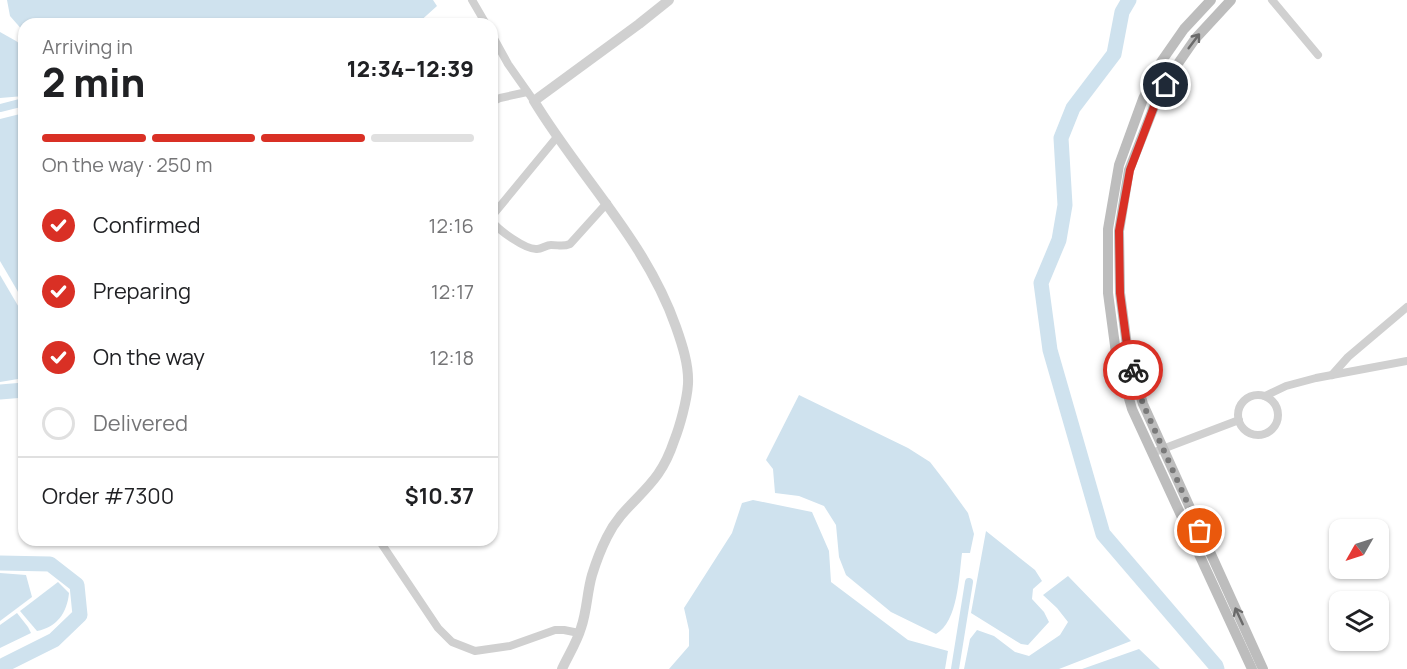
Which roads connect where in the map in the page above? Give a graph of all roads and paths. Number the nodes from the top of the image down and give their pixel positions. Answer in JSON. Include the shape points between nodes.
{"nodes":[{"id":1,"x":472,"y":0,"type":"edge"},
{"id":2,"x":669,"y":0,"type":"edge"},
{"id":3,"x":1210,"y":0,"type":"edge"},
{"id":4,"x":1231,"y":0,"type":"edge"},
{"id":5,"x":1272,"y":0,"type":"edge"},
{"id":6,"x":482,"y":18,"type":"edge"},
{"id":7,"x":498,"y":46,"type":"edge"},
{"id":8,"x":1318,"y":55,"type":"dead end"},
{"id":9,"x":530,"y":96,"type":"junction"},
{"id":10,"x":498,"y":99,"type":"edge"},
{"id":11,"x":557,"y":137,"type":"junction"},
{"id":12,"x":607,"y":203,"type":"junction"},
{"id":13,"x":498,"y":209,"type":"edge"},
{"id":14,"x":498,"y":228,"type":"edge"},
{"id":15,"x":1407,"y":308,"type":"edge"},
{"id":16,"x":1407,"y":361,"type":"edge"},
{"id":17,"x":1332,"y":375,"type":"junction"},
{"id":18,"x":1265,"y":396,"type":"junction"},
{"id":19,"x":1239,"y":420,"type":"junction"},
{"id":20,"x":1157,"y":451,"type":"junction"},
{"id":21,"x":383,"y":546,"type":"edge"},
{"id":22,"x":579,"y":633,"type":"junction"},
{"id":23,"x":562,"y":669,"type":"edge"},
{"id":24,"x":1252,"y":669,"type":"edge"},
{"id":25,"x":1263,"y":669,"type":"edge"}],
"edges":[{"from":1,"to":6,"type":"street"},
{"from":2,"to":9,"type":"street"},
{"from":3,"to":20,"type":"main road","via":[[1161,62],[1143,99],[1119,165],[1108,230],[1108,293],[1116,353],[1132,409]]},
{"from":20,"to":4,"type":"main road","one_way":true,"via":[[1128,353],[1120,293],[1119,231],[1130,170],[1155,104],[1195,39]]},
{"from":5,"to":8,"type":"street"},
{"from":7,"to":9,"type":"street"},
{"from":9,"to":10,"type":"street"},
{"from":9,"to":11,"type":"street"},
{"from":11,"to":12,"type":"street"},
{"from":11,"to":13,"type":"street"},
{"from":12,"to":14,"type":"street","via":[[565,246],[533,249]]},
{"from":12,"to":22,"type":"street","via":[[655,278],[672,315],[688,383],[666,461],[616,520],[598,555]]},
{"from":15,"to":17,"type":"street"},
{"from":16,"to":17,"type":"street"},
{"from":17,"to":18,"type":"street","via":[[1286,386]]},
{"from":18,"to":19,"type":"street","via":[[1244,402]]},
{"from":18,"to":19,"type":"street","via":[[1276,406],[1275,427],[1255,435],[1242,427]]},
{"from":19,"to":20,"type":"street"},
{"from":20,"to":24,"type":"main road"},
{"from":25,"to":20,"type":"main road","one_way":true},
{"from":21,"to":22,"type":"street","via":[[438,628],[452,642],[475,651],[510,646],[555,630]]},
{"from":22,"to":23,"type":"street"}]}
